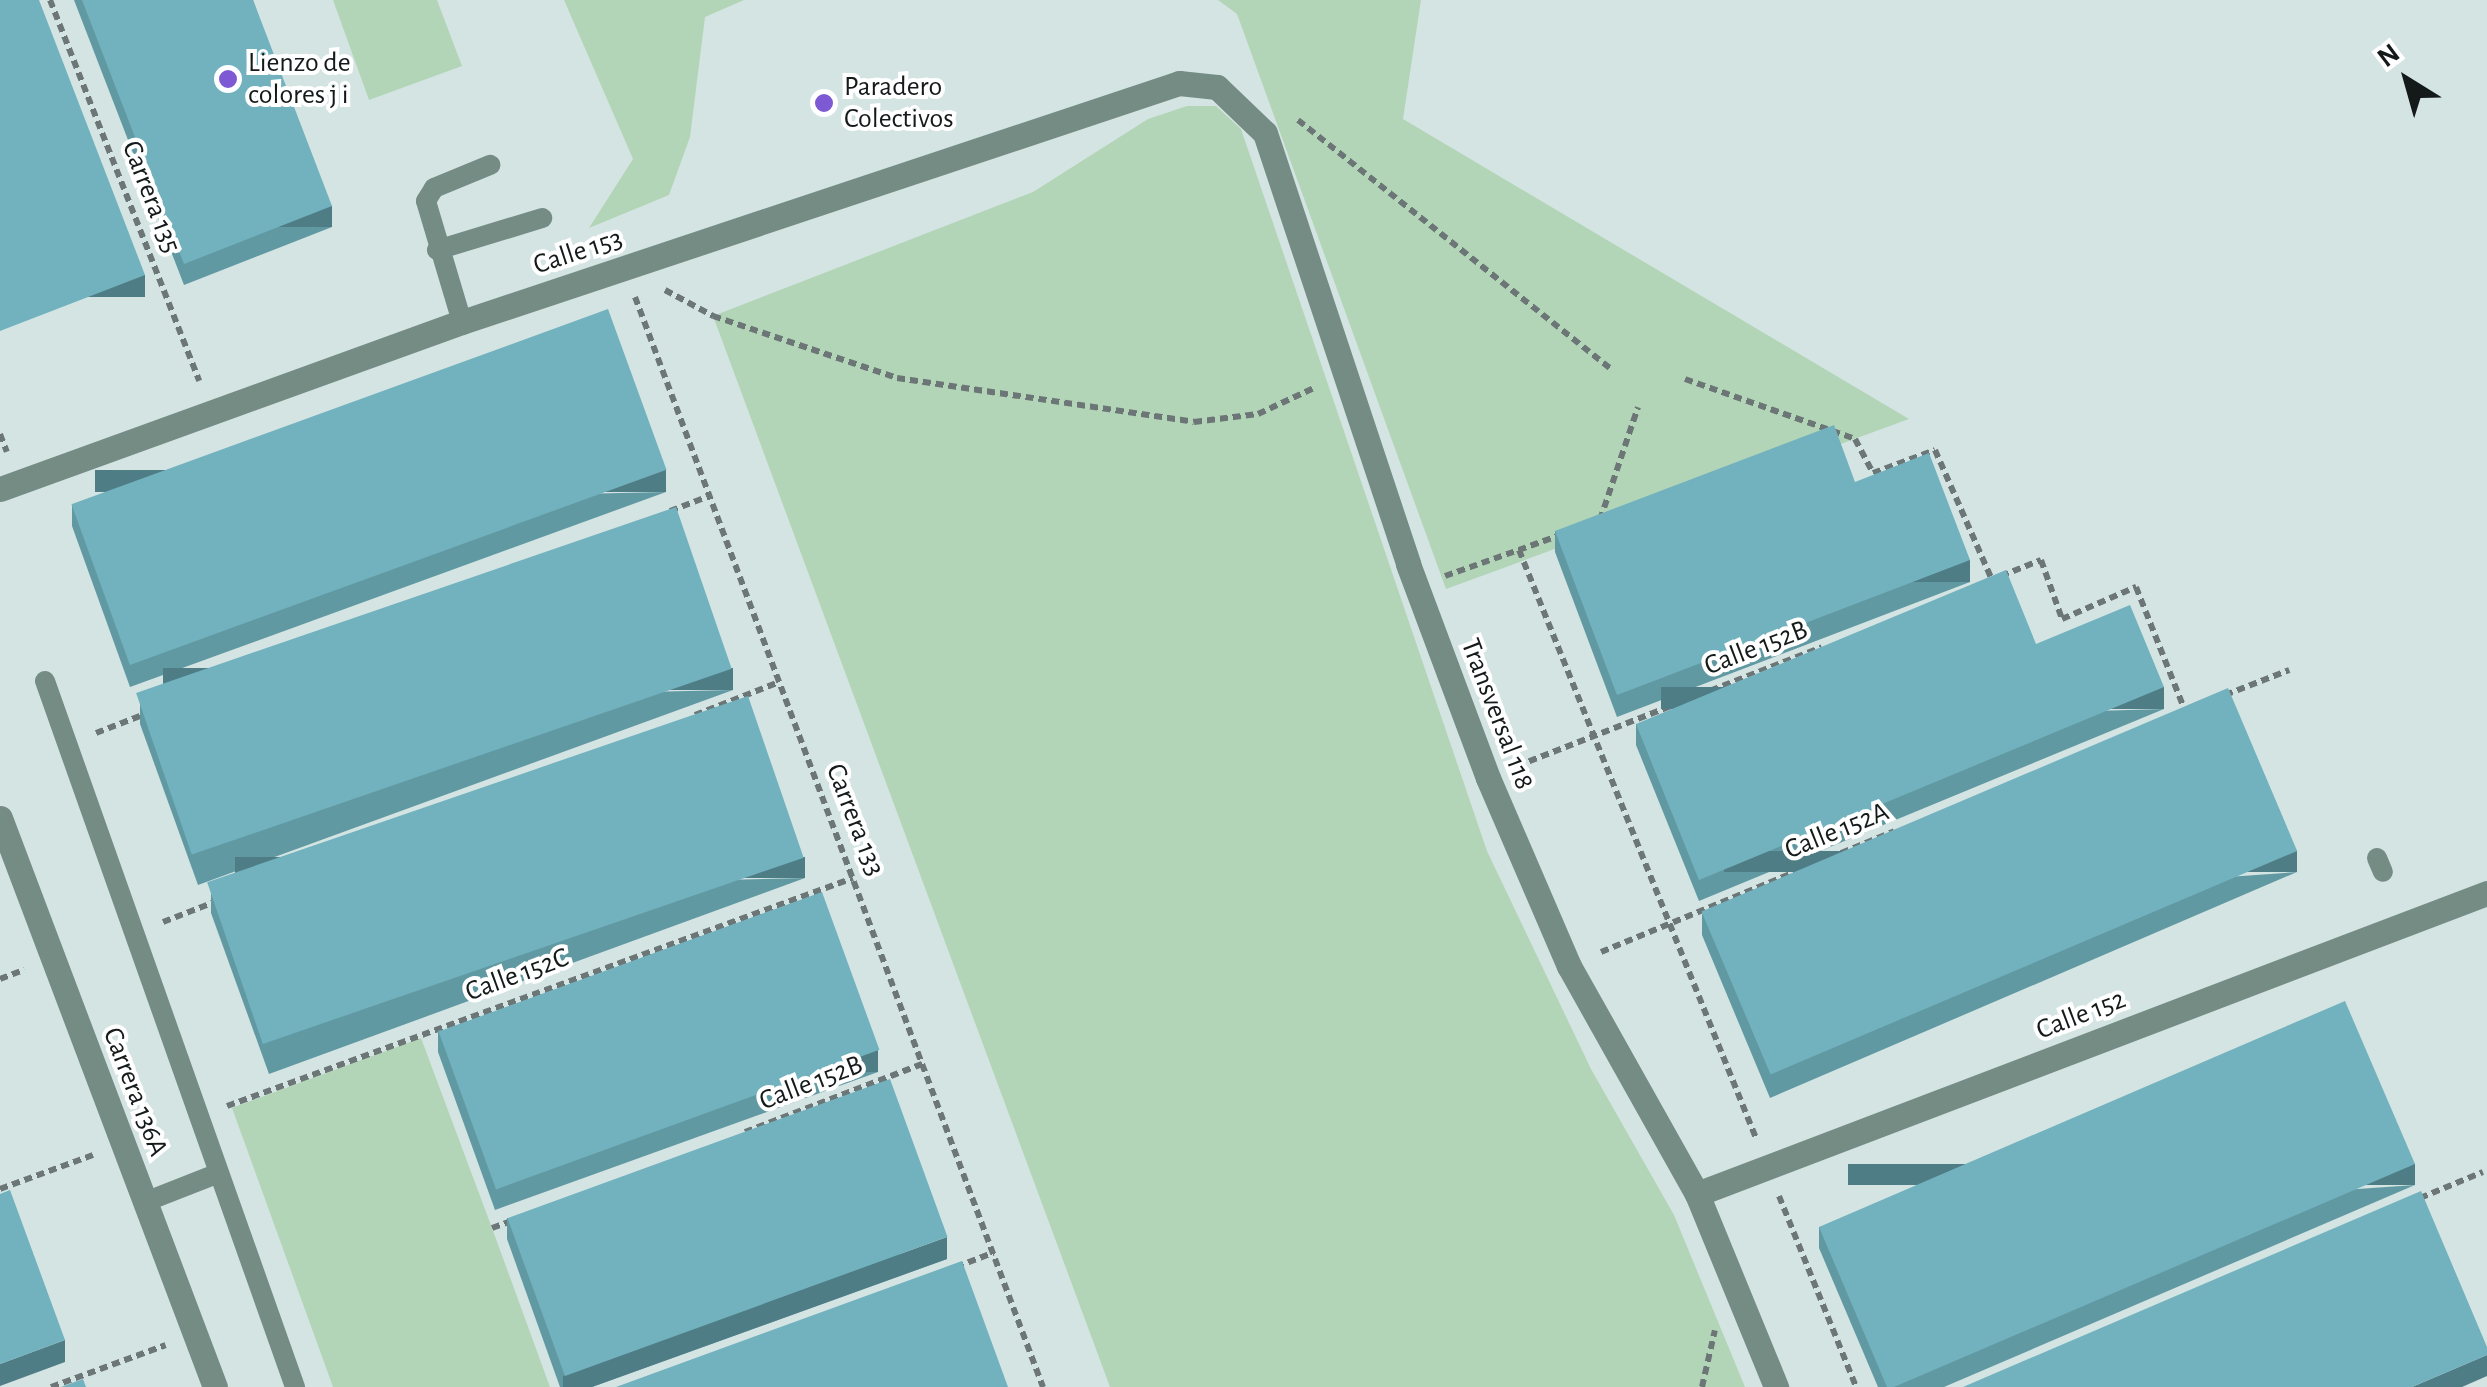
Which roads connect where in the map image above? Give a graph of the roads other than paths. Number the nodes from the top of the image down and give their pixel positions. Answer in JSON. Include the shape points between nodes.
{"nodes":[{"id":1,"x":1179,"y":84,"type":"joint"},
{"id":2,"x":490,"y":165,"type":"dead end"},
{"id":3,"x":542,"y":218,"type":"dead end"},
{"id":4,"x":438,"y":250,"type":"junction"},
{"id":5,"x":462,"y":322,"type":"junction"},
{"id":6,"x":0,"y":489,"type":"edge"},
{"id":7,"x":45,"y":681,"type":"dead end"},
{"id":8,"x":0,"y":818,"type":"edge"},
{"id":9,"x":2487,"y":893,"type":"edge"},
{"id":10,"x":219,"y":1172,"type":"junction"},
{"id":11,"x":1697,"y":1194,"type":"junction"},
{"id":12,"x":145,"y":1202,"type":"junction"},
{"id":13,"x":215,"y":1387,"type":"edge"},
{"id":14,"x":295,"y":1387,"type":"edge"},
{"id":15,"x":1776,"y":1387,"type":"edge"}],
"edges":[{"from":1,"to":5,"type":"street","name":"Calle 153"},
{"from":1,"to":11,"type":"street","name":"Transversal 118","via":[[1217,87],[1264,132],[1416,586],[1488,778],[1569,966]]},
{"from":2,"to":4,"type":"lane","via":[[434,188],[426,210]]},
{"from":3,"to":4,"type":"lane"},
{"from":4,"to":5,"type":"lane"},
{"from":5,"to":6,"type":"street","name":"Calle 153"},
{"from":7,"to":10,"type":"lane"},
{"from":8,"to":12,"type":"street","name":"Carrera 136A"},
{"from":9,"to":11,"type":"street","name":"Calle 152"},
{"from":10,"to":12,"type":"lane"},
{"from":10,"to":14,"type":"lane"},
{"from":11,"to":15,"type":"street","name":"Transversal 118"},
{"from":12,"to":13,"type":"street","name":"Carrera 136A"}]}
